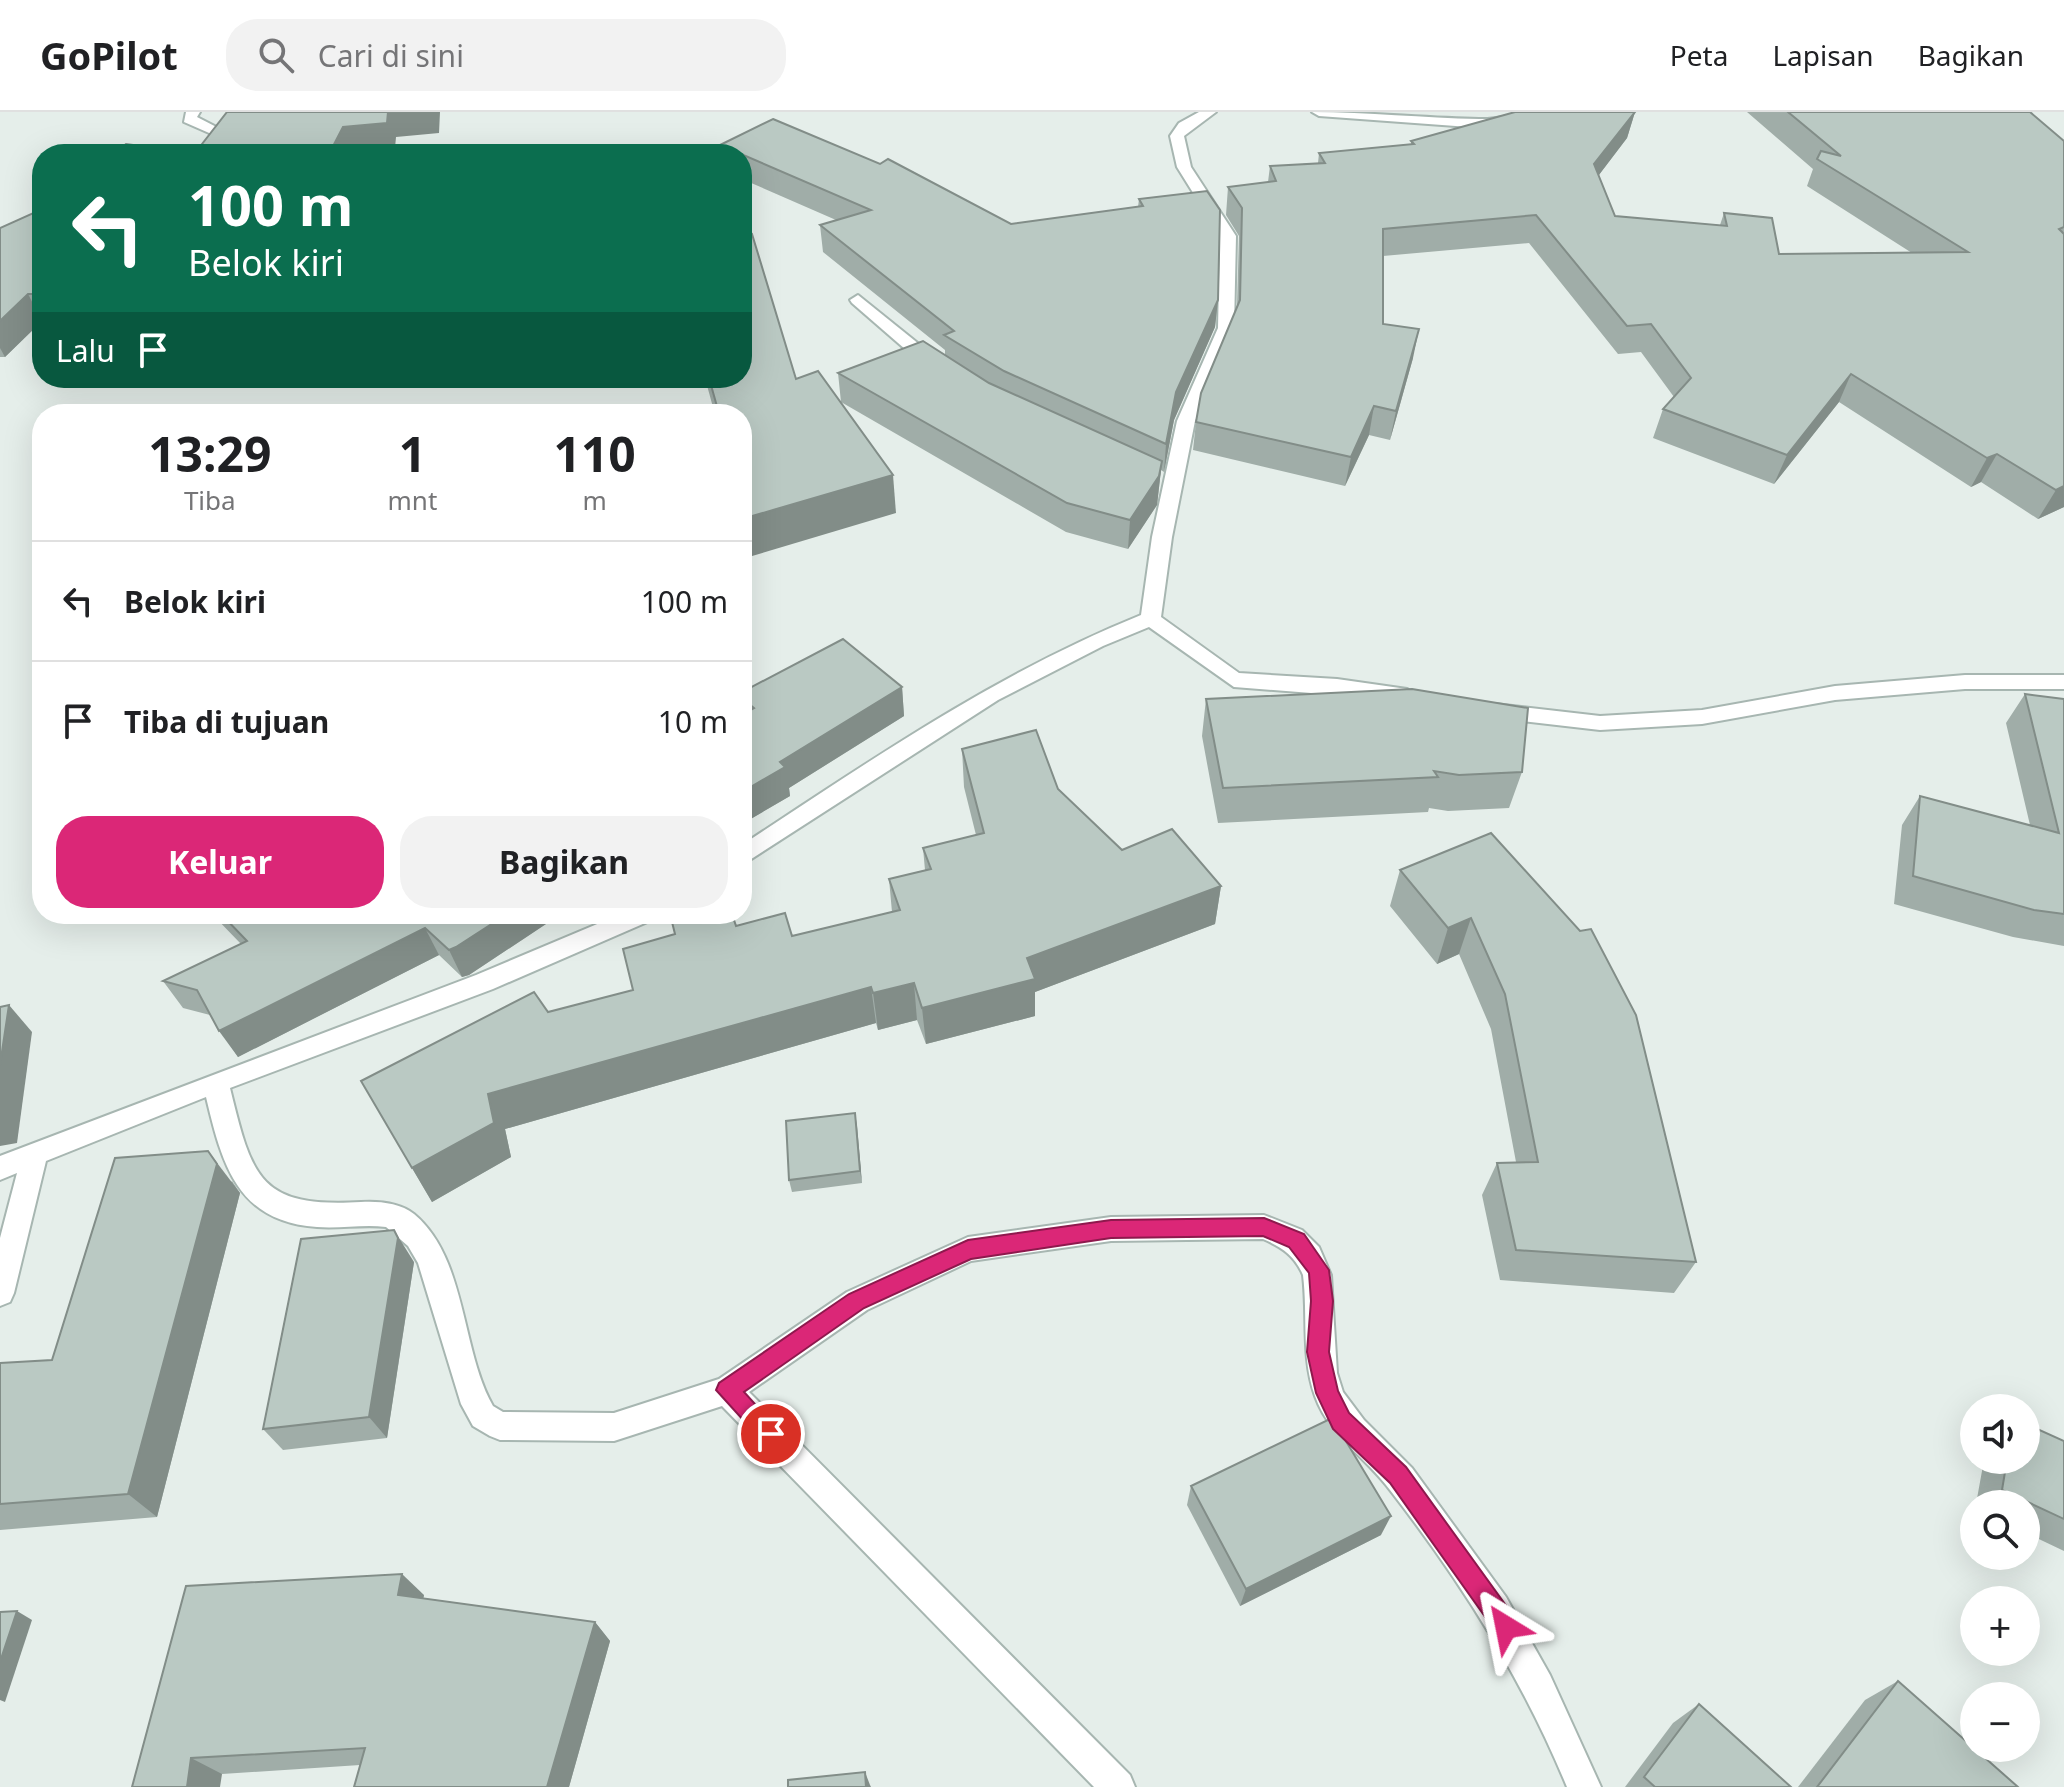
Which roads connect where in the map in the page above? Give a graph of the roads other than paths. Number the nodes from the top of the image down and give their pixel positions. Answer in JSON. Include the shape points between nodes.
{"nodes":[{"id":1,"x":193,"y":112,"type":"edge"},
{"id":2,"x":1209,"y":112,"type":"edge"},
{"id":3,"x":1319,"y":112,"type":"edge"},
{"id":4,"x":1533,"y":112,"type":"edge"},
{"id":5,"x":216,"y":144,"type":"edge"},
{"id":6,"x":858,"y":300,"type":"dead end"},
{"id":7,"x":953,"y":378,"type":"edge"},
{"id":8,"x":1151,"y":619,"type":"junction"},
{"id":9,"x":2064,"y":682,"type":"edge"},
{"id":10,"x":1431,"y":701,"type":"edge"},
{"id":11,"x":1472,"y":708,"type":"edge"},
{"id":12,"x":752,"y":849,"type":"edge"},
{"id":13,"x":622,"y":924,"type":"edge"},
{"id":14,"x":216,"y":1083,"type":"junction"},
{"id":15,"x":35,"y":1153,"type":"junction"},
{"id":16,"x":0,"y":1168,"type":"edge"},
{"id":17,"x":0,"y":1293,"type":"edge"},
{"id":18,"x":727,"y":1390,"type":"junction"},
{"id":19,"x":1118,"y":1787,"type":"edge"},
{"id":20,"x":1584,"y":1787,"type":"edge"}],
"edges":[{"from":1,"to":5,"type":"street","via":[[189,119],[225,135]]},
{"from":2,"to":8,"type":"street","via":[[1177,136],[1184,167],[1228,236],[1226,328],[1164,481]]},
{"from":3,"to":4,"type":"street","via":[[1483,124]]},
{"from":6,"to":7,"type":"street"},
{"from":8,"to":10,"type":"street","via":[[1234,680],[1337,686]]},
{"from":8,"to":12,"type":"street","via":[[1032,670],[929,731]]},
{"from":9,"to":11,"type":"street","via":[[1965,682],[1835,693],[1702,717],[1600,723]]},
{"from":13,"to":14,"type":"street","via":[[557,954]]},
{"from":14,"to":15,"type":"street"},
{"from":14,"to":18,"type":"street","via":[[234,1160],[258,1198],[316,1218],[392,1215],[419,1240],[443,1293],[483,1416],[500,1426],[614,1427]]},
{"from":15,"to":16,"type":"street"},
{"from":15,"to":17,"type":"street"},
{"from":18,"to":19,"type":"street"},
{"from":18,"to":20,"type":"street","via":[[857,1301],[968,1249],[1111,1229],[1280,1231],[1296,1241],[1319,1270],[1318,1352],[1327,1393],[1341,1421],[1398,1475],[1506,1627],[1556,1720]]}]}
